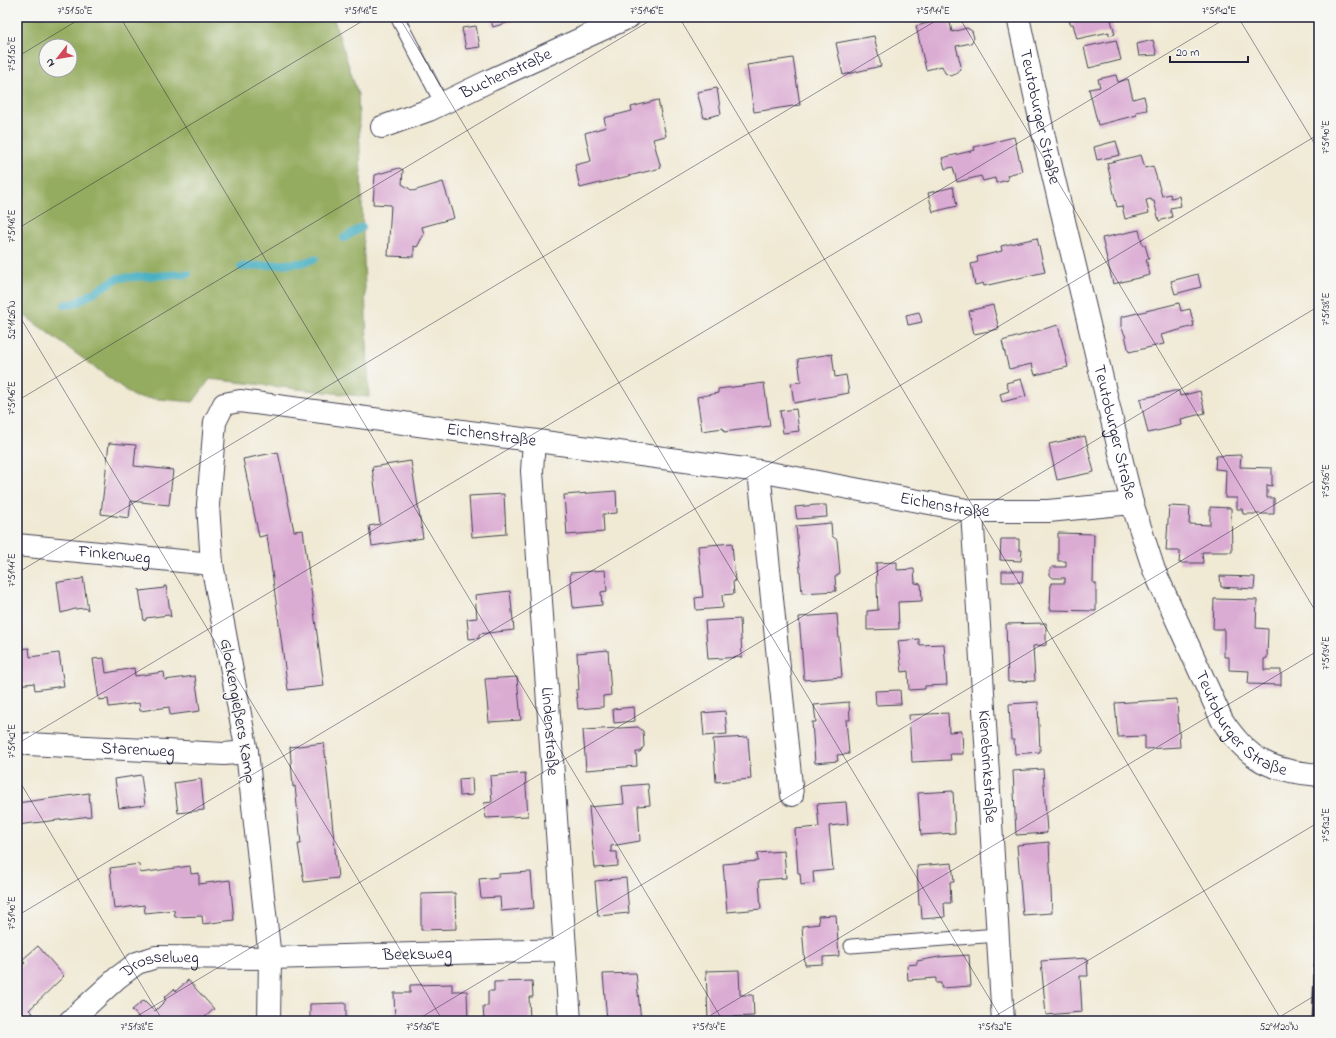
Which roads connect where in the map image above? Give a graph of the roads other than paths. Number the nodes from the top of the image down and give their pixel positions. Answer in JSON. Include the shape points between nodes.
{"nodes":[{"id":1,"x":397,"y":17,"type":"edge"},
{"id":2,"x":629,"y":17,"type":"edge"},
{"id":3,"x":1018,"y":17,"type":"edge"},
{"id":4,"x":442,"y":104,"type":"junction"},
{"id":5,"x":382,"y":127,"type":"dead end"},
{"id":6,"x":224,"y":404,"type":"joint"},
{"id":7,"x":534,"y":441,"type":"junction"},
{"id":8,"x":759,"y":470,"type":"junction"},
{"id":9,"x":1132,"y":503,"type":"junction"},
{"id":10,"x":972,"y":511,"type":"junction"},
{"id":11,"x":17,"y":545,"type":"edge"},
{"id":12,"x":212,"y":564,"type":"junction"},
{"id":13,"x":28,"y":744,"type":"dead end"},
{"id":14,"x":247,"y":752,"type":"junction"},
{"id":15,"x":1319,"y":775,"type":"edge"},
{"id":16,"x":792,"y":795,"type":"dead end"},
{"id":17,"x":998,"y":935,"type":"junction"},
{"id":18,"x":851,"y":946,"type":"dead end"},
{"id":19,"x":566,"y":950,"type":"junction"},
{"id":20,"x":270,"y":958,"type":"junction"},
{"id":21,"x":70,"y":1021,"type":"edge"},
{"id":22,"x":270,"y":1021,"type":"edge"},
{"id":23,"x":570,"y":1021,"type":"edge"},
{"id":24,"x":1003,"y":1021,"type":"edge"}],
"edges":[{"from":1,"to":4,"type":"lane"},
{"from":2,"to":4,"type":"street","name":"Buchenstraße"},
{"from":3,"to":9,"type":"street","name":"Teutoburger Straße","via":[[1046,146]]},
{"from":4,"to":5,"type":"street","name":"Buchenstraße"},
{"from":6,"to":7,"type":"street","name":"Eichenstraße","via":[[240,401]]},
{"from":6,"to":12,"type":"street","name":"Glockengießers Kamp","via":[[215,422],[208,505]]},
{"from":7,"to":8,"type":"street","name":"Eichenstraße"},
{"from":7,"to":19,"type":"street","name":"Lindenstraße","via":[[532,471]]},
{"from":8,"to":10,"type":"street","name":"Eichenstraße"},
{"from":8,"to":16,"type":"street"},
{"from":9,"to":10,"type":"street","name":"Eichenstraße","via":[[1048,511]]},
{"from":9,"to":15,"type":"street","name":"Teutoburger Straße","via":[[1154,570],[1222,720],[1235,740],[1252,755],[1275,768]]},
{"from":10,"to":17,"type":"street","name":"Kienebrinkstraße"},
{"from":11,"to":12,"type":"street","name":"Finkenweg"},
{"from":12,"to":14,"type":"street","name":"Glockengießers Kamp"},
{"from":13,"to":14,"type":"street","name":"Starenweg","via":[[224,754]]},
{"from":14,"to":20,"type":"street","name":"Glockengießers Kamp"},
{"from":17,"to":18,"type":"lane"},
{"from":17,"to":24,"type":"street","name":"Kienebrinkstraße"},
{"from":19,"to":20,"type":"street","name":"Beeksweg"},
{"from":19,"to":23,"type":"street","name":"Lindenstraße"},
{"from":20,"to":21,"type":"street","name":"Drosselweg","via":[[156,957],[137,963]]},
{"from":20,"to":22,"type":"street","name":"Glockengießers Kamp"}]}
